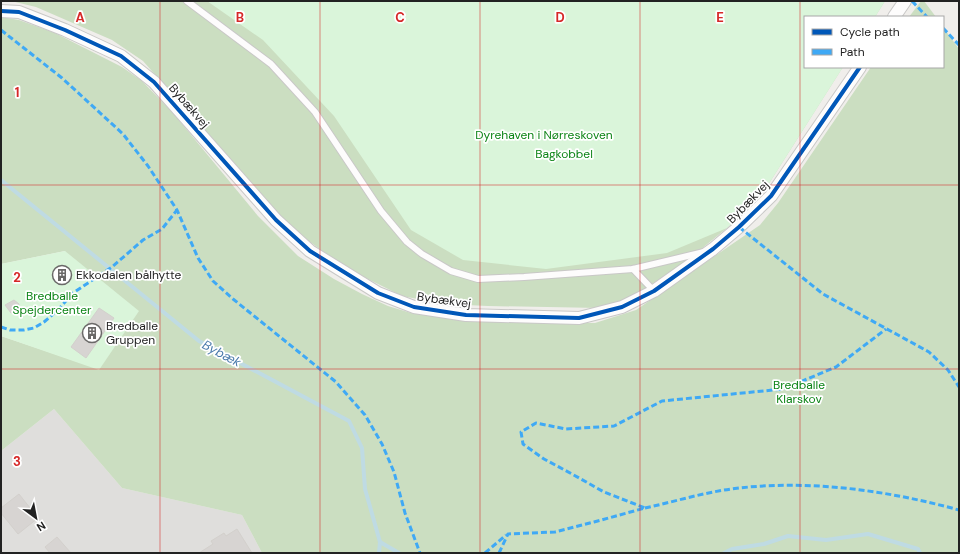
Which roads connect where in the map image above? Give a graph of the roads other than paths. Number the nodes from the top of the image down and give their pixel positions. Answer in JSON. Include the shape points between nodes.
{"nodes":[{"id":1,"x":187,"y":1,"type":"edge"},
{"id":2,"x":905,"y":1,"type":"edge"},
{"id":3,"x":1,"y":11,"type":"edge"},
{"id":4,"x":895,"y":16,"type":"edge"},
{"id":5,"x":859,"y":68,"type":"edge"},
{"id":6,"x":713,"y":249,"type":"junction"},
{"id":7,"x":633,"y":269,"type":"junction"},
{"id":8,"x":654,"y":291,"type":"junction"}],
"edges":[{"from":1,"to":7,"type":"lane","via":[[271,64],[316,112],[381,211],[407,242],[422,254],[451,271],[478,279]]},
{"from":2,"to":4,"type":"street"},
{"from":3,"to":8,"type":"street","name":"Bybækvej","via":[[18,12],[121,56],[154,82],[276,220],[310,251],[378,293],[414,307],[466,315],[579,318],[622,307]]},
{"from":5,"to":6,"type":"street","name":"Bybækvej","via":[[771,196]]},
{"from":6,"to":7,"type":"lane"},
{"from":6,"to":8,"type":"street","name":"Bybækvej"},
{"from":7,"to":8,"type":"lane"}]}
